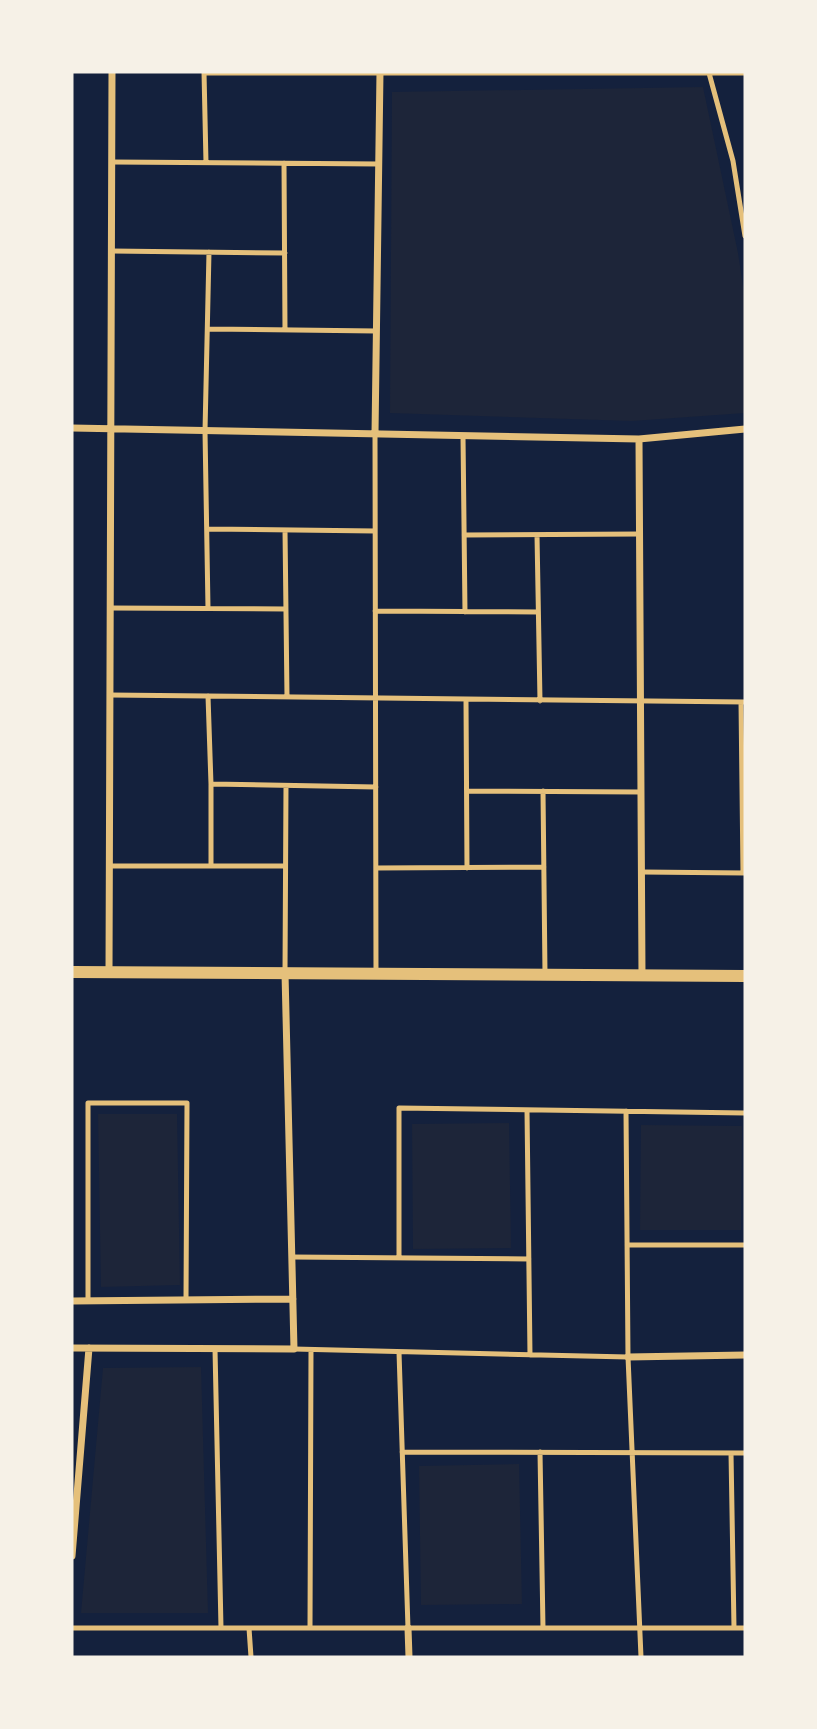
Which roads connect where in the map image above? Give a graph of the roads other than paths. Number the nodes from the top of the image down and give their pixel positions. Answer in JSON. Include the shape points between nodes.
{"nodes":[{"id":1,"x":112,"y":72,"type":"edge"},
{"id":2,"x":204,"y":72,"type":"edge"},
{"id":3,"x":288,"y":72,"type":"edge"},
{"id":4,"x":380,"y":72,"type":"edge"},
{"id":5,"x":477,"y":72,"type":"edge"},
{"id":6,"x":687,"y":72,"type":"edge"},
{"id":7,"x":709,"y":73,"type":"edge"},
{"id":8,"x":745,"y":73,"type":"edge"},
{"id":9,"x":112,"y":162,"type":"junction"},
{"id":10,"x":206,"y":163,"type":"junction"},
{"id":11,"x":284,"y":163,"type":"junction"},
{"id":12,"x":379,"y":164,"type":"junction"},
{"id":13,"x":745,"y":236,"type":"edge"},
{"id":14,"x":112,"y":251,"type":"junction"},
{"id":15,"x":209,"y":252,"type":"junction"},
{"id":16,"x":285,"y":253,"type":"junction"},
{"id":17,"x":208,"y":329,"type":"junction"},
{"id":18,"x":285,"y":330,"type":"junction"},
{"id":19,"x":376,"y":331,"type":"junction"},
{"id":20,"x":72,"y":428,"type":"edge"},
{"id":21,"x":111,"y":429,"type":"junction"},
{"id":22,"x":745,"y":429,"type":"edge"},
{"id":23,"x":205,"y":431,"type":"junction"},
{"id":24,"x":375,"y":434,"type":"junction"},
{"id":25,"x":463,"y":436,"type":"junction"},
{"id":26,"x":639,"y":439,"type":"junction"},
{"id":27,"x":207,"y":529,"type":"junction"},
{"id":28,"x":285,"y":530,"type":"junction"},
{"id":29,"x":375,"y":531,"type":"junction"},
{"id":30,"x":640,"y":534,"type":"junction"},
{"id":31,"x":464,"y":535,"type":"junction"},
{"id":32,"x":537,"y":535,"type":"junction"},
{"id":33,"x":110,"y":608,"type":"junction"},
{"id":34,"x":208,"y":608,"type":"junction"},
{"id":35,"x":286,"y":609,"type":"junction"},
{"id":36,"x":375,"y":611,"type":"junction"},
{"id":37,"x":465,"y":612,"type":"junction"},
{"id":38,"x":538,"y":612,"type":"junction"},
{"id":39,"x":110,"y":695,"type":"junction"},
{"id":40,"x":208,"y":696,"type":"junction"},
{"id":41,"x":287,"y":697,"type":"junction"},
{"id":42,"x":376,"y":698,"type":"junction"},
{"id":43,"x":466,"y":700,"type":"junction"},
{"id":44,"x":540,"y":701,"type":"junction"},
{"id":45,"x":641,"y":702,"type":"junction"},
{"id":46,"x":743,"y":702,"type":"edge"},
{"id":47,"x":211,"y":784,"type":"junction"},
{"id":48,"x":286,"y":786,"type":"junction"},
{"id":49,"x":376,"y":788,"type":"junction"},
{"id":50,"x":467,"y":791,"type":"junction"},
{"id":51,"x":543,"y":791,"type":"junction"},
{"id":52,"x":641,"y":792,"type":"junction"},
{"id":53,"x":744,"y":794,"type":"edge"},
{"id":54,"x":109,"y":866,"type":"junction"},
{"id":55,"x":211,"y":866,"type":"junction"},
{"id":56,"x":285,"y":866,"type":"junction"},
{"id":57,"x":544,"y":867,"type":"junction"},
{"id":58,"x":376,"y":868,"type":"junction"},
{"id":59,"x":467,"y":868,"type":"junction"},
{"id":60,"x":642,"y":872,"type":"junction"},
{"id":61,"x":744,"y":873,"type":"edge"},
{"id":62,"x":72,"y":972,"type":"edge"},
{"id":63,"x":109,"y":972,"type":"junction"},
{"id":64,"x":285,"y":973,"type":"junction"},
{"id":65,"x":376,"y":974,"type":"junction"},
{"id":66,"x":545,"y":975,"type":"junction"},
{"id":67,"x":642,"y":975,"type":"junction"},
{"id":68,"x":745,"y":976,"type":"edge"},
{"id":69,"x":527,"y":1110,"type":"junction"},
{"id":70,"x":626,"y":1111,"type":"junction"},
{"id":71,"x":745,"y":1113,"type":"edge"},
{"id":72,"x":627,"y":1245,"type":"junction"},
{"id":73,"x":745,"y":1245,"type":"edge"},
{"id":74,"x":292,"y":1257,"type":"junction"},
{"id":75,"x":399,"y":1258,"type":"junction"},
{"id":76,"x":529,"y":1259,"type":"junction"},
{"id":77,"x":293,"y":1299,"type":"junction"},
{"id":78,"x":187,"y":1300,"type":"junction"},
{"id":79,"x":72,"y":1301,"type":"edge"},
{"id":80,"x":88,"y":1301,"type":"junction"},
{"id":81,"x":72,"y":1348,"type":"edge"},
{"id":82,"x":89,"y":1348,"type":"junction"},
{"id":83,"x":215,"y":1349,"type":"junction"},
{"id":84,"x":294,"y":1349,"type":"junction"},
{"id":85,"x":311,"y":1350,"type":"junction"},
{"id":86,"x":399,"y":1352,"type":"junction"},
{"id":87,"x":530,"y":1355,"type":"junction"},
{"id":88,"x":745,"y":1355,"type":"edge"},
{"id":89,"x":628,"y":1357,"type":"junction"},
{"id":90,"x":402,"y":1452,"type":"junction"},
{"id":91,"x":540,"y":1452,"type":"junction"},
{"id":92,"x":632,"y":1453,"type":"junction"},
{"id":93,"x":731,"y":1453,"type":"junction"},
{"id":94,"x":745,"y":1453,"type":"edge"},
{"id":95,"x":72,"y":1556,"type":"edge"},
{"id":96,"x":221,"y":1628,"type":"junction"},
{"id":97,"x":249,"y":1628,"type":"junction"},
{"id":98,"x":310,"y":1628,"type":"junction"},
{"id":99,"x":408,"y":1628,"type":"junction"},
{"id":100,"x":543,"y":1628,"type":"junction"},
{"id":101,"x":640,"y":1628,"type":"junction"},
{"id":102,"x":734,"y":1628,"type":"junction"},
{"id":103,"x":745,"y":1628,"type":"edge"},
{"id":104,"x":72,"y":1629,"type":"edge"},
{"id":105,"x":251,"y":1657,"type":"edge"},
{"id":106,"x":409,"y":1657,"type":"edge"},
{"id":107,"x":641,"y":1657,"type":"edge"}],
"edges":[{"from":1,"to":9,"type":"street"},
{"from":2,"to":3,"type":"lane"},
{"from":2,"to":10,"type":"lane"},
{"from":3,"to":4,"type":"lane"},
{"from":4,"to":5,"type":"lane"},
{"from":4,"to":12,"type":"street"},
{"from":5,"to":6,"type":"lane"},
{"from":6,"to":7,"type":"lane"},
{"from":7,"to":8,"type":"lane"},
{"from":7,"to":13,"type":"lane","via":[[733,161]]},
{"from":9,"to":10,"type":"lane"},
{"from":9,"to":14,"type":"street"},
{"from":10,"to":11,"type":"lane"},
{"from":11,"to":12,"type":"lane"},
{"from":11,"to":16,"type":"lane"},
{"from":12,"to":19,"type":"street"},
{"from":14,"to":15,"type":"lane"},
{"from":14,"to":21,"type":"street"},
{"from":15,"to":16,"type":"lane"},
{"from":15,"to":17,"type":"lane"},
{"from":16,"to":18,"type":"lane"},
{"from":17,"to":18,"type":"lane"},
{"from":17,"to":23,"type":"lane"},
{"from":18,"to":19,"type":"lane"},
{"from":19,"to":24,"type":"street"},
{"from":20,"to":21,"type":"street"},
{"from":21,"to":23,"type":"street"},
{"from":21,"to":33,"type":"street"},
{"from":22,"to":26,"type":"street"},
{"from":23,"to":24,"type":"street"},
{"from":23,"to":27,"type":"lane"},
{"from":24,"to":25,"type":"street"},
{"from":24,"to":29,"type":"lane"},
{"from":25,"to":26,"type":"street"},
{"from":25,"to":31,"type":"lane"},
{"from":26,"to":30,"type":"street"},
{"from":27,"to":28,"type":"lane"},
{"from":27,"to":34,"type":"lane"},
{"from":28,"to":29,"type":"lane"},
{"from":28,"to":35,"type":"lane"},
{"from":29,"to":36,"type":"lane"},
{"from":30,"to":32,"type":"lane"},
{"from":30,"to":45,"type":"street"},
{"from":31,"to":32,"type":"lane"},
{"from":31,"to":37,"type":"lane"},
{"from":32,"to":38,"type":"lane"},
{"from":33,"to":34,"type":"lane"},
{"from":33,"to":39,"type":"street"},
{"from":34,"to":35,"type":"lane"},
{"from":35,"to":41,"type":"lane"},
{"from":36,"to":37,"type":"lane"},
{"from":36,"to":42,"type":"lane"},
{"from":37,"to":38,"type":"lane"},
{"from":38,"to":44,"type":"lane"},
{"from":39,"to":40,"type":"lane"},
{"from":39,"to":54,"type":"street"},
{"from":40,"to":41,"type":"lane"},
{"from":40,"to":47,"type":"lane"},
{"from":41,"to":42,"type":"lane"},
{"from":42,"to":43,"type":"lane"},
{"from":42,"to":49,"type":"lane"},
{"from":43,"to":44,"type":"lane"},
{"from":43,"to":50,"type":"lane"},
{"from":44,"to":45,"type":"lane"},
{"from":45,"to":46,"type":"lane"},
{"from":45,"to":52,"type":"street"},
{"from":46,"to":53,"type":"lane"},
{"from":47,"to":48,"type":"lane"},
{"from":47,"to":55,"type":"lane"},
{"from":48,"to":49,"type":"lane"},
{"from":48,"to":56,"type":"lane"},
{"from":49,"to":58,"type":"lane"},
{"from":50,"to":51,"type":"lane"},
{"from":50,"to":59,"type":"lane"},
{"from":51,"to":52,"type":"lane"},
{"from":51,"to":57,"type":"lane"},
{"from":52,"to":60,"type":"street"},
{"from":53,"to":61,"type":"lane"},
{"from":54,"to":55,"type":"lane"},
{"from":54,"to":63,"type":"street"},
{"from":55,"to":56,"type":"lane"},
{"from":56,"to":64,"type":"lane"},
{"from":57,"to":59,"type":"lane"},
{"from":57,"to":66,"type":"lane"},
{"from":58,"to":59,"type":"lane"},
{"from":58,"to":65,"type":"lane"},
{"from":60,"to":61,"type":"lane"},
{"from":60,"to":67,"type":"street"},
{"from":62,"to":63,"type":"street"},
{"from":63,"to":64,"type":"street"},
{"from":64,"to":65,"type":"street"},
{"from":64,"to":74,"type":"street"},
{"from":65,"to":66,"type":"street"},
{"from":66,"to":67,"type":"street"},
{"from":67,"to":68,"type":"street"},
{"from":69,"to":70,"type":"lane"},
{"from":69,"to":75,"type":"lane","via":[[398,1108]]},
{"from":69,"to":76,"type":"lane"},
{"from":70,"to":71,"type":"lane"},
{"from":70,"to":72,"type":"lane"},
{"from":72,"to":73,"type":"lane"},
{"from":72,"to":89,"type":"lane"},
{"from":74,"to":75,"type":"lane"},
{"from":74,"to":77,"type":"street"},
{"from":75,"to":76,"type":"lane"},
{"from":76,"to":87,"type":"lane"},
{"from":77,"to":78,"type":"street"},
{"from":77,"to":84,"type":"street"},
{"from":78,"to":80,"type":"street"},
{"from":78,"to":80,"type":"lane","via":[[187,1103],[88,1103]]},
{"from":79,"to":80,"type":"street"},
{"from":81,"to":82,"type":"street"},
{"from":82,"to":83,"type":"street"},
{"from":82,"to":95,"type":"street"},
{"from":83,"to":84,"type":"street"},
{"from":83,"to":96,"type":"lane"},
{"from":84,"to":85,"type":"lane"},
{"from":85,"to":86,"type":"lane"},
{"from":85,"to":98,"type":"lane"},
{"from":86,"to":87,"type":"lane"},
{"from":86,"to":90,"type":"lane"},
{"from":87,"to":89,"type":"lane"},
{"from":88,"to":89,"type":"street"},
{"from":89,"to":92,"type":"lane"},
{"from":90,"to":91,"type":"lane"},
{"from":90,"to":99,"type":"lane"},
{"from":91,"to":92,"type":"lane"},
{"from":91,"to":100,"type":"lane"},
{"from":92,"to":93,"type":"lane"},
{"from":92,"to":101,"type":"lane"},
{"from":93,"to":94,"type":"lane"},
{"from":93,"to":102,"type":"lane"},
{"from":96,"to":97,"type":"lane"},
{"from":96,"to":104,"type":"lane"},
{"from":97,"to":98,"type":"lane"},
{"from":97,"to":105,"type":"lane"},
{"from":98,"to":99,"type":"lane"},
{"from":99,"to":100,"type":"lane"},
{"from":99,"to":106,"type":"street"},
{"from":100,"to":101,"type":"lane"},
{"from":101,"to":102,"type":"lane"},
{"from":101,"to":107,"type":"lane"},
{"from":102,"to":103,"type":"lane"}]}
